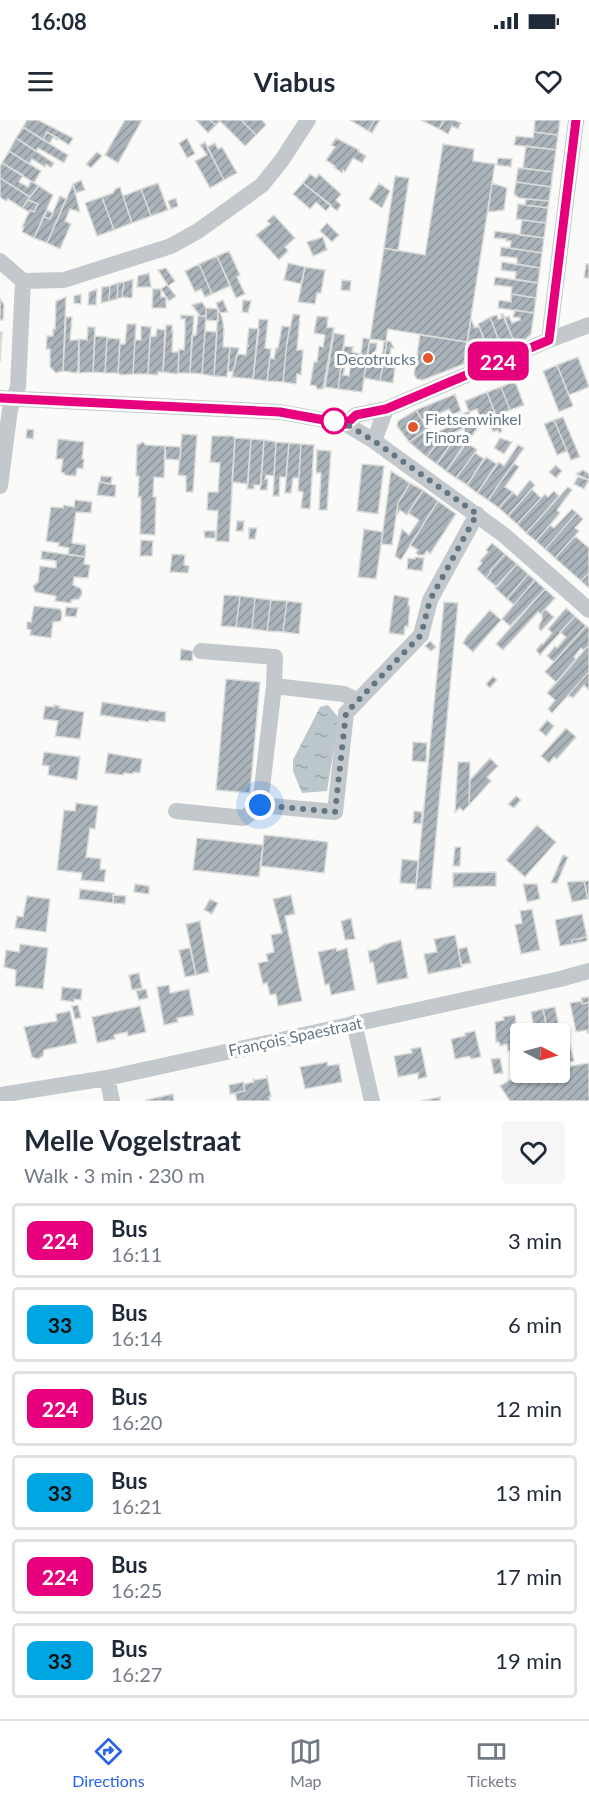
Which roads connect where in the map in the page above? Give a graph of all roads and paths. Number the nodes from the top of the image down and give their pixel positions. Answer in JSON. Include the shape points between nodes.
{"nodes":[{"id":1,"x":308,"y":120,"type":"edge"},
{"id":2,"x":576,"y":120,"type":"edge"},
{"id":3,"x":0,"y":261,"type":"edge"},
{"id":4,"x":23,"y":282,"type":"junction"},
{"id":5,"x":589,"y":325,"type":"edge"},
{"id":6,"x":549,"y":340,"type":"junction"},
{"id":7,"x":7,"y":398,"type":"edge"},
{"id":8,"x":386,"y":409,"type":"junction"},
{"id":9,"x":346,"y":424,"type":"junction"},
{"id":10,"x":374,"y":441,"type":"junction"},
{"id":11,"x":0,"y":486,"type":"edge"},
{"id":12,"x":477,"y":514,"type":"junction"},
{"id":13,"x":589,"y":610,"type":"edge"},
{"id":14,"x":201,"y":651,"type":"dead end"},
{"id":15,"x":274,"y":686,"type":"junction"},
{"id":16,"x":358,"y":701,"type":"junction"},
{"id":17,"x":260,"y":805,"type":"junction"},
{"id":18,"x":176,"y":811,"type":"dead end"},
{"id":19,"x":589,"y":971,"type":"edge"},
{"id":20,"x":354,"y":1023,"type":"junction"},
{"id":21,"x":107,"y":1078,"type":"junction"},
{"id":22,"x":0,"y":1095,"type":"edge"},
{"id":23,"x":112,"y":1101,"type":"edge"},
{"id":24,"x":372,"y":1101,"type":"edge"}],
"edges":[{"from":1,"to":4,"type":"street","via":[[262,185],[198,231],[171,246],[64,280]]},
{"from":2,"to":6,"type":"street"},
{"from":3,"to":4,"type":"street"},
{"from":4,"to":7,"type":"street","via":[[18,387]]},
{"from":5,"to":6,"type":"street"},
{"from":6,"to":8,"type":"street"},
{"from":7,"to":9,"type":"street","via":[[280,412]]},
{"from":7,"to":11,"type":"street","via":[[10,409]]},
{"from":8,"to":9,"type":"street","via":[[356,415]]},
{"from":8,"to":10,"type":"street"},
{"from":9,"to":10,"type":"street"},
{"from":10,"to":12,"type":"street"},
{"from":12,"to":13,"type":"street"},
{"from":12,"to":16,"type":"street","via":[[430,600],[421,635]]},
{"from":14,"to":15,"type":"street","via":[[275,657]]},
{"from":15,"to":16,"type":"street","via":[[345,693]]},
{"from":15,"to":17,"type":"street"},
{"from":16,"to":17,"type":"street","via":[[346,713],[335,812]]},
{"from":17,"to":18,"type":"street","via":[[244,818]]},
{"from":19,"to":20,"type":"street","name":"François Spaestraat"},
{"from":20,"to":21,"type":"street","name":"François Spaestraat"},
{"from":20,"to":24,"type":"street"},
{"from":21,"to":22,"type":"street","name":"François Spaestraat"},
{"from":21,"to":23,"type":"street"}]}
